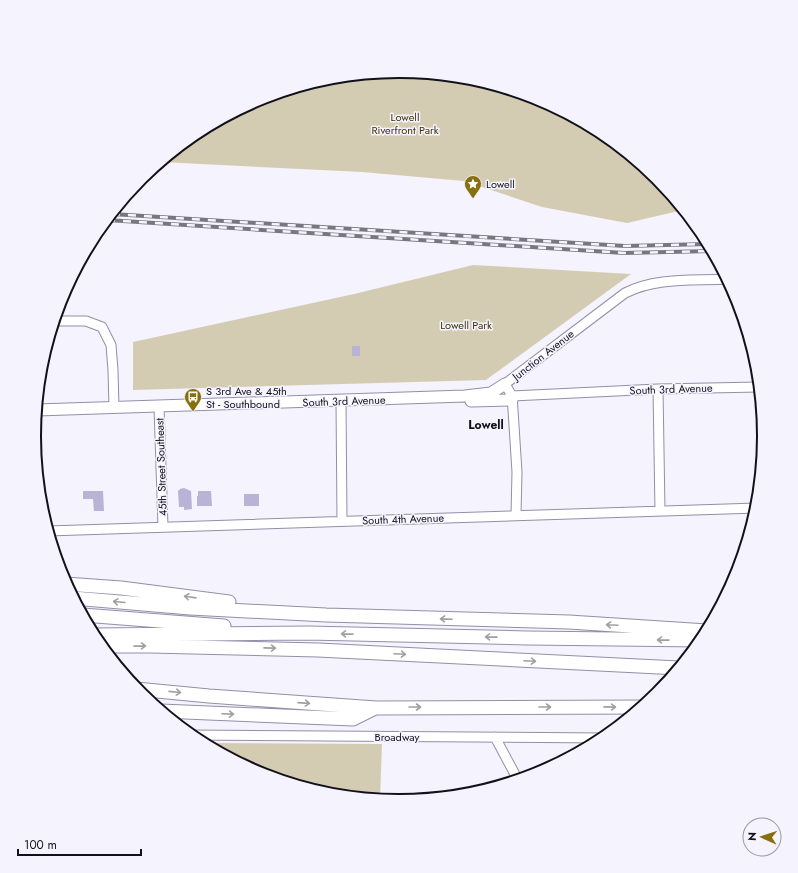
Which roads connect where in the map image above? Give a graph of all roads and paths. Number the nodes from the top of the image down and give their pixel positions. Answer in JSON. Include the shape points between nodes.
{"nodes":[{"id":1,"x":721,"y":279,"type":"edge"},
{"id":2,"x":60,"y":321,"type":"edge"},
{"id":3,"x":505,"y":384,"type":"junction"},
{"id":4,"x":753,"y":386,"type":"edge"},
{"id":5,"x":658,"y":389,"type":"junction"},
{"id":6,"x":424,"y":398,"type":"junction"},
{"id":7,"x":512,"y":398,"type":"junction"},
{"id":8,"x":341,"y":401,"type":"junction"},
{"id":9,"x":158,"y":407,"type":"junction"},
{"id":10,"x":114,"y":408,"type":"junction"},
{"id":11,"x":42,"y":410,"type":"edge"},
{"id":12,"x":750,"y":508,"type":"edge"},
{"id":13,"x":660,"y":511,"type":"junction"},
{"id":14,"x":516,"y":515,"type":"junction"},
{"id":15,"x":342,"y":521,"type":"junction"},
{"id":16,"x":163,"y":527,"type":"junction"},
{"id":17,"x":54,"y":531,"type":"edge"},
{"id":18,"x":73,"y":584,"type":"edge"},
{"id":19,"x":80,"y":599,"type":"edge"},
{"id":20,"x":326,"y":615,"type":"junction"},
{"id":21,"x":89,"y":616,"type":"edge"},
{"id":22,"x":700,"y":631,"type":"edge"},
{"id":23,"x":308,"y":633,"type":"junction"},
{"id":24,"x":101,"y":635,"type":"edge"},
{"id":25,"x":693,"y":640,"type":"edge"},
{"id":26,"x":109,"y":646,"type":"edge"},
{"id":27,"x":672,"y":668,"type":"edge"},
{"id":28,"x":146,"y":690,"type":"edge"},
{"id":29,"x":634,"y":707,"type":"edge"},
{"id":30,"x":376,"y":708,"type":"junction"},
{"id":31,"x":169,"y":711,"type":"edge"},
{"id":32,"x":200,"y":734,"type":"edge"},
{"id":33,"x":495,"y":737,"type":"junction"},
{"id":34,"x":592,"y":738,"type":"edge"},
{"id":35,"x":516,"y":775,"type":"edge"}],
"edges":[{"from":1,"to":3,"type":"street","name":"Junction Avenue","via":[[654,282],[637,287],[581,325]]},
{"from":2,"to":10,"type":"street","via":[[86,321],[102,327],[111,345]]},
{"from":3,"to":6,"type":"main road","name":"South 3rd Avenue","via":[[491,393]]},
{"from":3,"to":7,"type":"street"},
{"from":4,"to":5,"type":"street","name":"South 3rd Avenue"},
{"from":5,"to":7,"type":"street","name":"South 3rd Avenue"},
{"from":5,"to":13,"type":"street"},
{"from":6,"to":7,"type":"main road","via":[[466,402]]},
{"from":6,"to":8,"type":"main road","name":"South 3rd Avenue"},
{"from":7,"to":14,"type":"street"},
{"from":8,"to":9,"type":"main road","name":"South 3rd Avenue"},
{"from":8,"to":15,"type":"street"},
{"from":9,"to":10,"type":"main road","name":"South 3rd Avenue"},
{"from":9,"to":16,"type":"street","name":"45th Street Southeast"},
{"from":10,"to":11,"type":"main road","name":"South 3rd Avenue"},
{"from":12,"to":13,"type":"street","name":"South 4th Avenue"},
{"from":13,"to":14,"type":"street","name":"South 4th Avenue"},
{"from":14,"to":15,"type":"street","name":"South 4th Avenue"},
{"from":15,"to":16,"type":"street","name":"South 4th Avenue"},
{"from":16,"to":17,"type":"street","name":"South 4th Avenue"},
{"from":20,"to":18,"type":"highway","one_way":true,"via":[[122,588]]},
{"from":20,"to":19,"type":"highway","one_way":true,"via":[[190,608]]},
{"from":22,"to":20,"type":"highway","one_way":true,"via":[[568,622]]},
{"from":21,"to":23,"type":"highway"},
{"from":23,"to":24,"type":"highway"},
{"from":25,"to":23,"type":"highway","one_way":true},
{"from":26,"to":27,"type":"highway","one_way":true,"via":[[318,650]]},
{"from":28,"to":30,"type":"highway","one_way":true},
{"from":30,"to":29,"type":"highway","one_way":true},
{"from":31,"to":30,"type":"highway","one_way":true,"via":[[353,719]]},
{"from":32,"to":33,"type":"street","name":"Broadway"},
{"from":33,"to":34,"type":"street","name":"Broadway"},
{"from":33,"to":35,"type":"street"}]}
